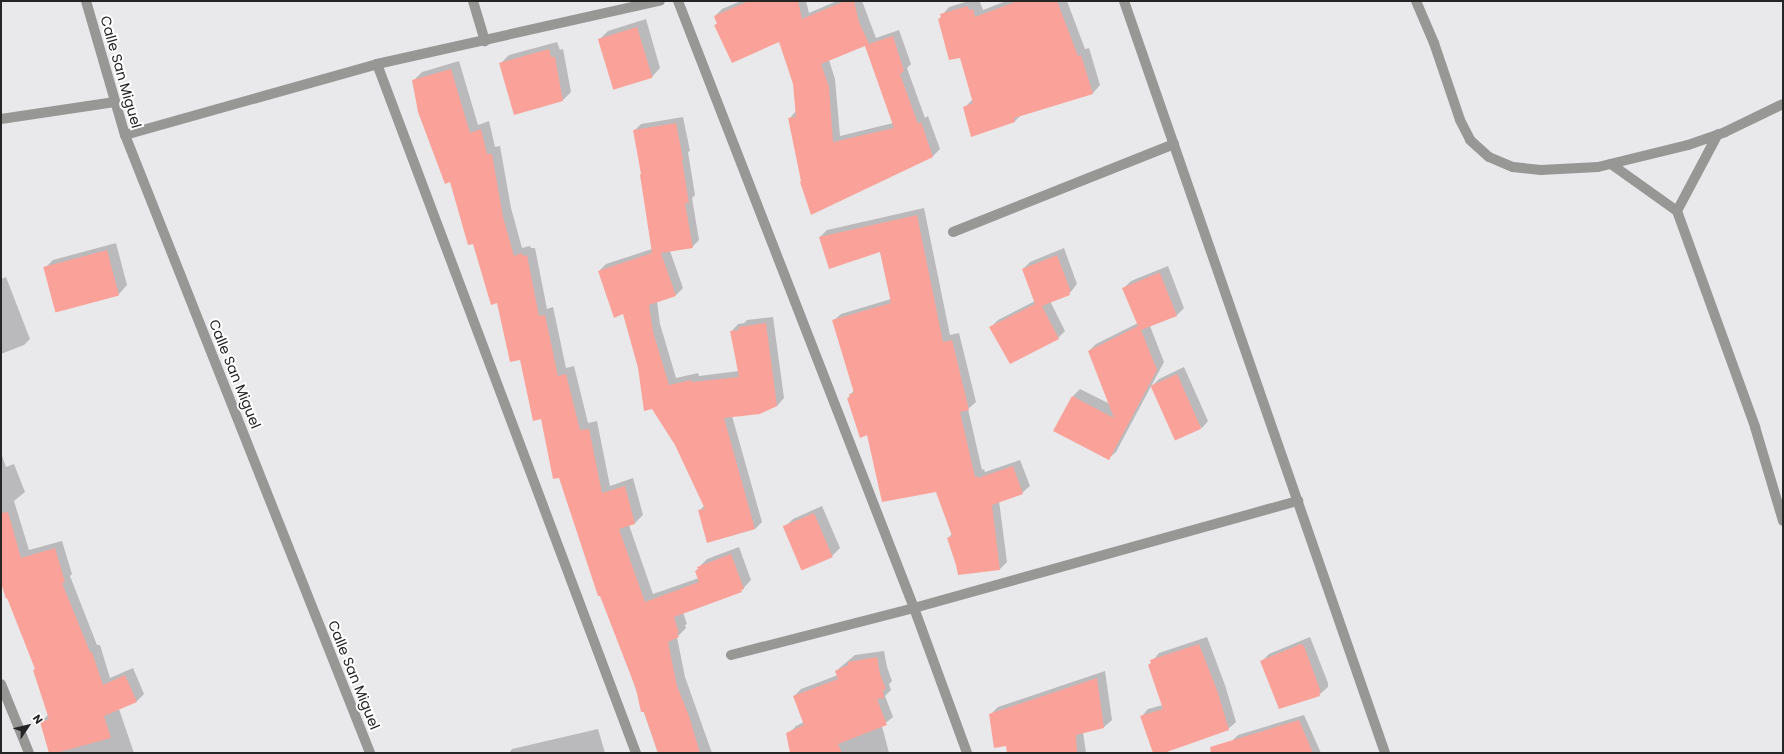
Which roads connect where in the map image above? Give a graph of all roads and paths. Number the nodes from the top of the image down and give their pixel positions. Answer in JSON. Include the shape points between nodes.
{"nodes":[{"id":1,"x":86,"y":1,"type":"edge"},
{"id":2,"x":473,"y":1,"type":"edge"},
{"id":3,"x":660,"y":1,"type":"edge"},
{"id":4,"x":678,"y":1,"type":"edge"},
{"id":5,"x":1124,"y":1,"type":"edge"},
{"id":6,"x":1416,"y":1,"type":"edge"},
{"id":7,"x":485,"y":41,"type":"junction"},
{"id":8,"x":377,"y":64,"type":"junction"},
{"id":9,"x":115,"y":102,"type":"junction"},
{"id":10,"x":1783,"y":104,"type":"edge"},
{"id":11,"x":1,"y":119,"type":"edge"},
{"id":12,"x":1718,"y":134,"type":"junction"},
{"id":13,"x":125,"y":135,"type":"junction"},
{"id":14,"x":1174,"y":144,"type":"junction"},
{"id":15,"x":1611,"y":164,"type":"junction"},
{"id":16,"x":1677,"y":211,"type":"junction"},
{"id":17,"x":953,"y":232,"type":"dead end"},
{"id":18,"x":1298,"y":501,"type":"junction"},
{"id":19,"x":1783,"y":521,"type":"edge"},
{"id":20,"x":914,"y":608,"type":"junction"},
{"id":21,"x":731,"y":655,"type":"dead end"},
{"id":22,"x":1,"y":684,"type":"edge"},
{"id":23,"x":29,"y":753,"type":"edge"},
{"id":24,"x":370,"y":753,"type":"edge"},
{"id":25,"x":636,"y":753,"type":"edge"},
{"id":26,"x":967,"y":753,"type":"edge"},
{"id":27,"x":1385,"y":753,"type":"edge"}],
"edges":[{"from":1,"to":9,"type":"street","name":"Calle San Miguel"},
{"from":2,"to":7,"type":"street"},
{"from":3,"to":7,"type":"street"},
{"from":4,"to":20,"type":"street"},
{"from":5,"to":14,"type":"street"},
{"from":6,"to":15,"type":"street","via":[[1434,43],[1460,120],[1470,140],[1489,157],[1513,167],[1541,170]]},
{"from":7,"to":8,"type":"street"},
{"from":8,"to":13,"type":"street"},
{"from":8,"to":25,"type":"street"},
{"from":9,"to":11,"type":"street"},
{"from":9,"to":13,"type":"street","name":"Calle San Miguel"},
{"from":10,"to":12,"type":"street"},
{"from":12,"to":15,"type":"street","via":[[1688,145]]},
{"from":12,"to":16,"type":"street"},
{"from":13,"to":24,"type":"street","name":"Calle San Miguel"},
{"from":14,"to":17,"type":"street"},
{"from":14,"to":18,"type":"street"},
{"from":15,"to":16,"type":"street"},
{"from":16,"to":19,"type":"street","via":[[1755,426]]},
{"from":18,"to":20,"type":"street"},
{"from":18,"to":27,"type":"street"},
{"from":20,"to":21,"type":"street"},
{"from":20,"to":26,"type":"street"},
{"from":22,"to":23,"type":"street"}]}
